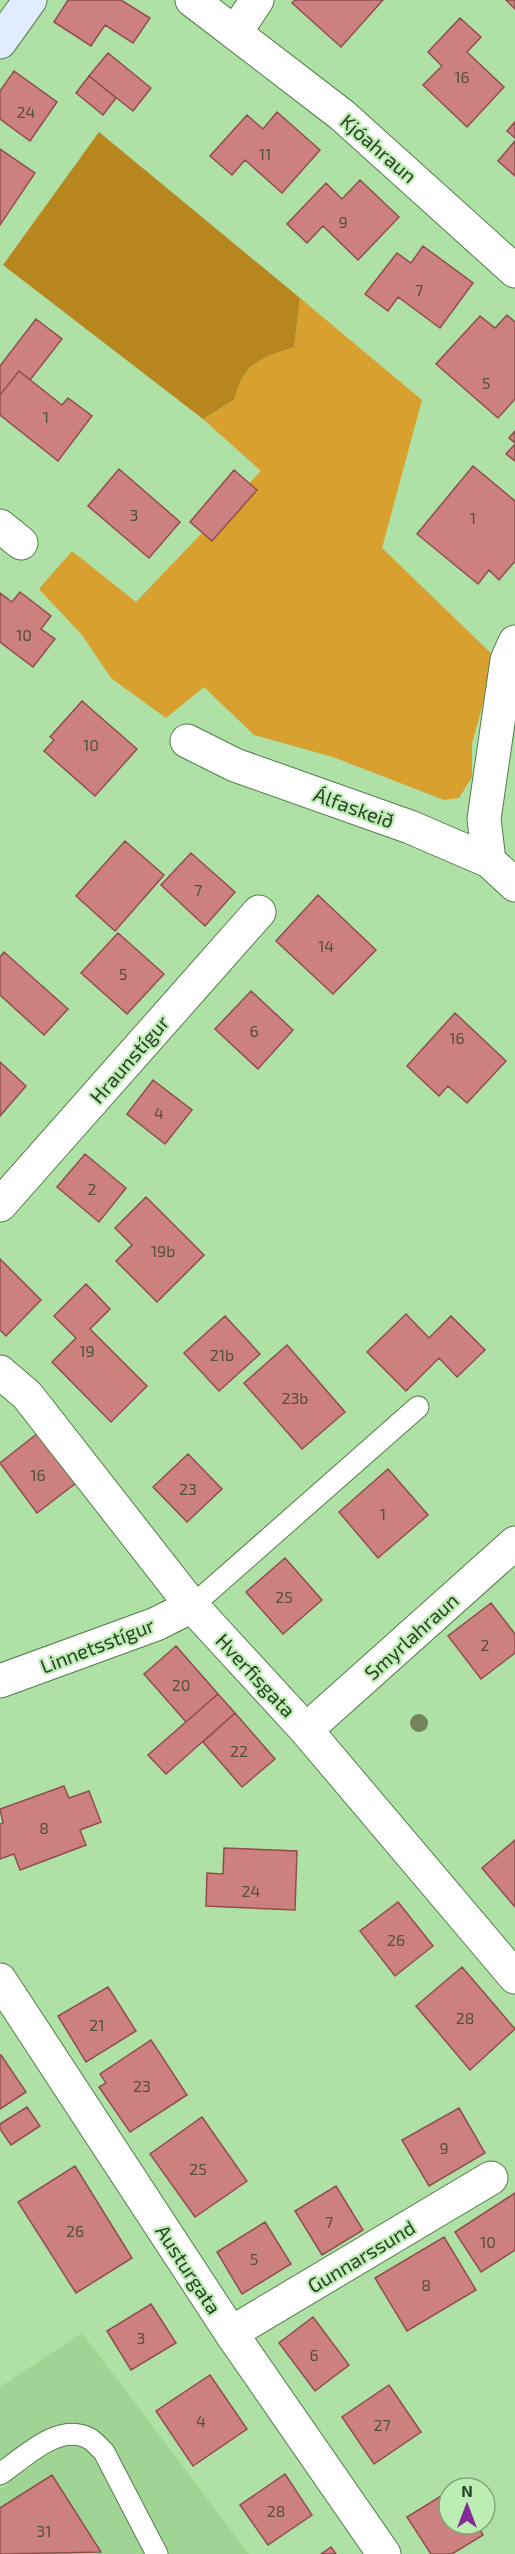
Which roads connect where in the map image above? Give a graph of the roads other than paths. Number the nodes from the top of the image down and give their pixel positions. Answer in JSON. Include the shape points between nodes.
{"nodes":[{"id":1,"x":30,"y":0,"type":"edge"},
{"id":2,"x":192,"y":0,"type":"edge"},
{"id":3,"x":257,"y":0,"type":"edge"},
{"id":4,"x":235,"y":33,"type":"junction"},
{"id":5,"x":0,"y":42,"type":"edge"},
{"id":6,"x":515,"y":271,"type":"edge"},
{"id":7,"x":515,"y":642,"type":"edge"},
{"id":8,"x":187,"y":741,"type":"dead end"},
{"id":9,"x":489,"y":861,"type":"junction"},
{"id":10,"x":515,"y":885,"type":"edge"},
{"id":11,"x":259,"y":912,"type":"dead end"},
{"id":12,"x":0,"y":1205,"type":"edge"},
{"id":13,"x":0,"y":1372,"type":"edge"},
{"id":14,"x":418,"y":1407,"type":"dead end"},
{"id":15,"x":515,"y":1543,"type":"edge"},
{"id":16,"x":192,"y":1606,"type":"junction"},
{"id":17,"x":0,"y":1681,"type":"edge"},
{"id":18,"x":306,"y":1730,"type":"junction"},
{"id":19,"x":515,"y":1977,"type":"edge"},
{"id":20,"x":0,"y":1980,"type":"edge"},
{"id":21,"x":491,"y":2178,"type":"dead end"},
{"id":22,"x":231,"y":2334,"type":"junction"},
{"id":23,"x":0,"y":2474,"type":"edge"},
{"id":24,"x":157,"y":2554,"type":"edge"},
{"id":25,"x":384,"y":2554,"type":"edge"}],
"edges":[{"from":1,"to":5,"type":"main road"},
{"from":2,"to":4,"type":"street","name":"Kjóahraun"},
{"from":3,"to":4,"type":"street"},
{"from":4,"to":6,"type":"street","name":"Kjóahraun","via":[[342,115]]},
{"from":7,"to":9,"type":"street","via":[[507,660],[484,819]]},
{"from":8,"to":9,"type":"street","name":"Álfaskeið","via":[[235,765],[410,827]]},
{"from":9,"to":10,"type":"street","name":"Álfaskeið"},
{"from":11,"to":12,"type":"street","name":"Hraunstígur"},
{"from":13,"to":16,"type":"street","name":"Hverfisgata","via":[[27,1395]]},
{"from":14,"to":16,"type":"lane"},
{"from":15,"to":18,"type":"street","name":"Smyrlahraun"},
{"from":16,"to":17,"type":"street","name":"Linnetsstígur","via":[[156,1624]]},
{"from":16,"to":18,"type":"street","name":"Hverfisgata"},
{"from":18,"to":19,"type":"street","name":"Hverfisgata"},
{"from":20,"to":22,"type":"street","name":"Austurgata"},
{"from":21,"to":22,"type":"street","name":"Gunnarssund"},
{"from":22,"to":25,"type":"street","name":"Austurgata"},
{"from":23,"to":24,"type":"lane","via":[[57,2435],[75,2434],[91,2440],[104,2452]]}]}
